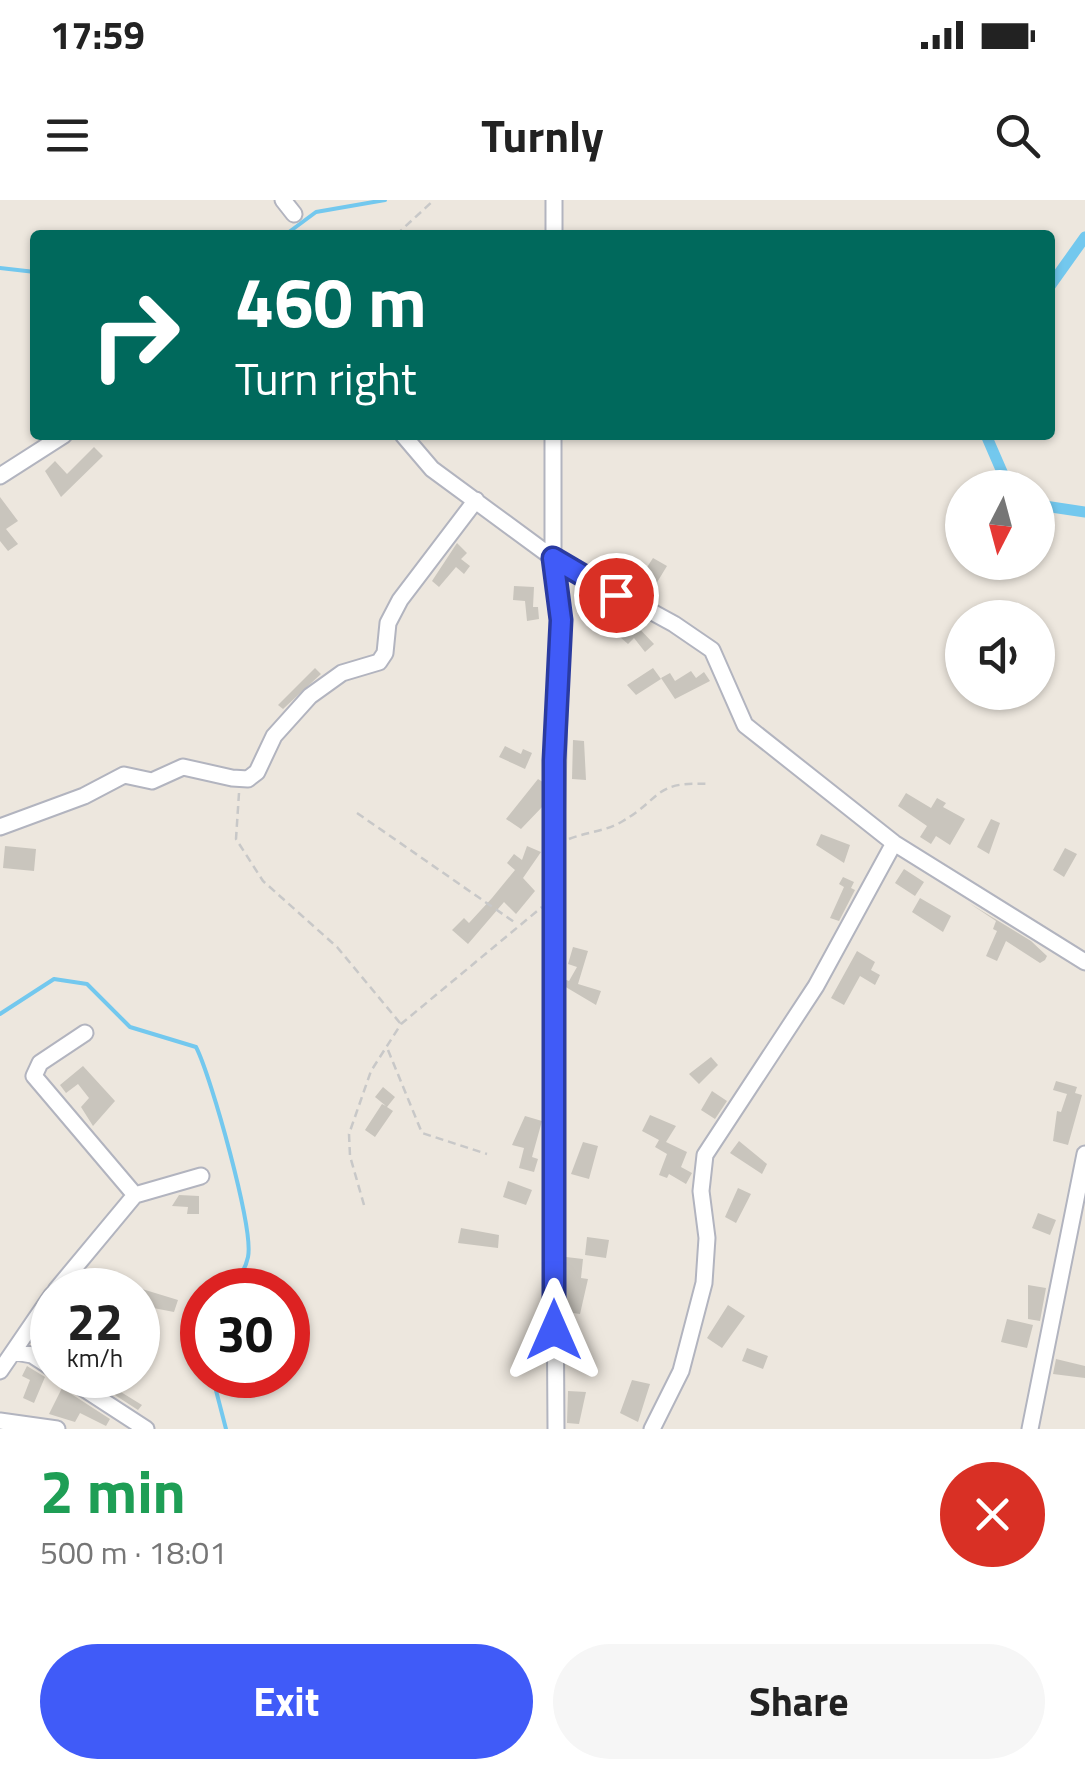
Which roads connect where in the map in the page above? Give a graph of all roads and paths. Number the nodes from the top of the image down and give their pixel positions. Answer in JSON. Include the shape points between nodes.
{"nodes":[{"id":1,"x":283,"y":200,"type":"edge"},
{"id":2,"x":434,"y":200,"type":"edge"},
{"id":3,"x":554,"y":200,"type":"edge"},
{"id":4,"x":294,"y":214,"type":"dead end"},
{"id":5,"x":401,"y":230,"type":"edge"},
{"id":6,"x":554,"y":230,"type":"edge"},
{"id":7,"x":56,"y":440,"type":"edge"},
{"id":8,"x":407,"y":440,"type":"edge"},
{"id":9,"x":553,"y":440,"type":"edge"},
{"id":10,"x":0,"y":476,"type":"edge"},
{"id":11,"x":476,"y":500,"type":"junction"},
{"id":12,"x":553,"y":558,"type":"junction"},
{"id":13,"x":232,"y":778,"type":"junction"},
{"id":14,"x":708,"y":784,"type":"dead end"},
{"id":15,"x":356,"y":813,"type":"dead end"},
{"id":16,"x":0,"y":827,"type":"edge"},
{"id":17,"x":894,"y":843,"type":"junction"},
{"id":18,"x":554,"y":844,"type":"junction"},
{"id":19,"x":554,"y":904,"type":"junction"},
{"id":20,"x":519,"y":924,"type":"junction"},
{"id":21,"x":1085,"y":962,"type":"edge"},
{"id":22,"x":400,"y":1024,"type":"junction"},
{"id":23,"x":86,"y":1033,"type":"dead end"},
{"id":24,"x":388,"y":1048,"type":"junction"},
{"id":25,"x":487,"y":1154,"type":"dead end"},
{"id":26,"x":1085,"y":1154,"type":"edge"},
{"id":27,"x":201,"y":1176,"type":"dead end"},
{"id":28,"x":135,"y":1195,"type":"junction"},
{"id":29,"x":364,"y":1205,"type":"dead end"},
{"id":30,"x":74,"y":1268,"type":"edge"},
{"id":31,"x":30,"y":1330,"type":"edge"},
{"id":32,"x":16,"y":1352,"type":"junction"},
{"id":33,"x":30,"y":1355,"type":"edge"},
{"id":34,"x":0,"y":1371,"type":"edge"},
{"id":35,"x":98,"y":1398,"type":"edge"},
{"id":36,"x":0,"y":1421,"type":"edge"},
{"id":37,"x":57,"y":1429,"type":"edge"},
{"id":38,"x":146,"y":1429,"type":"edge"},
{"id":39,"x":556,"y":1429,"type":"edge"},
{"id":40,"x":652,"y":1429,"type":"edge"},
{"id":41,"x":1030,"y":1429,"type":"edge"}],
"edges":[{"from":1,"to":4,"type":"street"},
{"from":2,"to":5,"type":"path"},
{"from":3,"to":6,"type":"street"},
{"from":7,"to":10,"type":"street"},
{"from":8,"to":11,"type":"street"},
{"from":9,"to":12,"type":"street"},
{"from":11,"to":12,"type":"street"},
{"from":11,"to":13,"type":"street","via":[[400,600],[378,662],[342,673],[310,696],[274,736],[257,772]]},
{"from":12,"to":17,"type":"street","via":[[712,650],[745,725]]},
{"from":12,"to":18,"type":"street","via":[[561,620]]},
{"from":13,"to":16,"type":"street","via":[[183,767],[152,780],[124,775]]},
{"from":13,"to":22,"type":"path","via":[[242,798],[236,839],[263,880],[338,947]]},
{"from":14,"to":18,"type":"path","via":[[660,790],[626,819]]},
{"from":15,"to":20,"type":"path"},
{"from":17,"to":21,"type":"street"},
{"from":17,"to":40,"type":"street","via":[[816,986],[705,1155],[704,1283],[681,1372]]},
{"from":18,"to":19,"type":"street"},
{"from":19,"to":20,"type":"path"},
{"from":19,"to":39,"type":"street"},
{"from":20,"to":22,"type":"path"},
{"from":22,"to":24,"type":"path"},
{"from":23,"to":28,"type":"street","via":[[40,1062],[34,1076]]},
{"from":24,"to":25,"type":"path","via":[[422,1133]]},
{"from":24,"to":29,"type":"path","via":[[371,1071],[349,1134]]},
{"from":26,"to":41,"type":"street"},
{"from":27,"to":28,"type":"street"},
{"from":28,"to":30,"type":"street"},
{"from":31,"to":32,"type":"street"},
{"from":32,"to":33,"type":"street"},
{"from":32,"to":34,"type":"street"},
{"from":35,"to":38,"type":"street"},
{"from":36,"to":37,"type":"street"}]}
